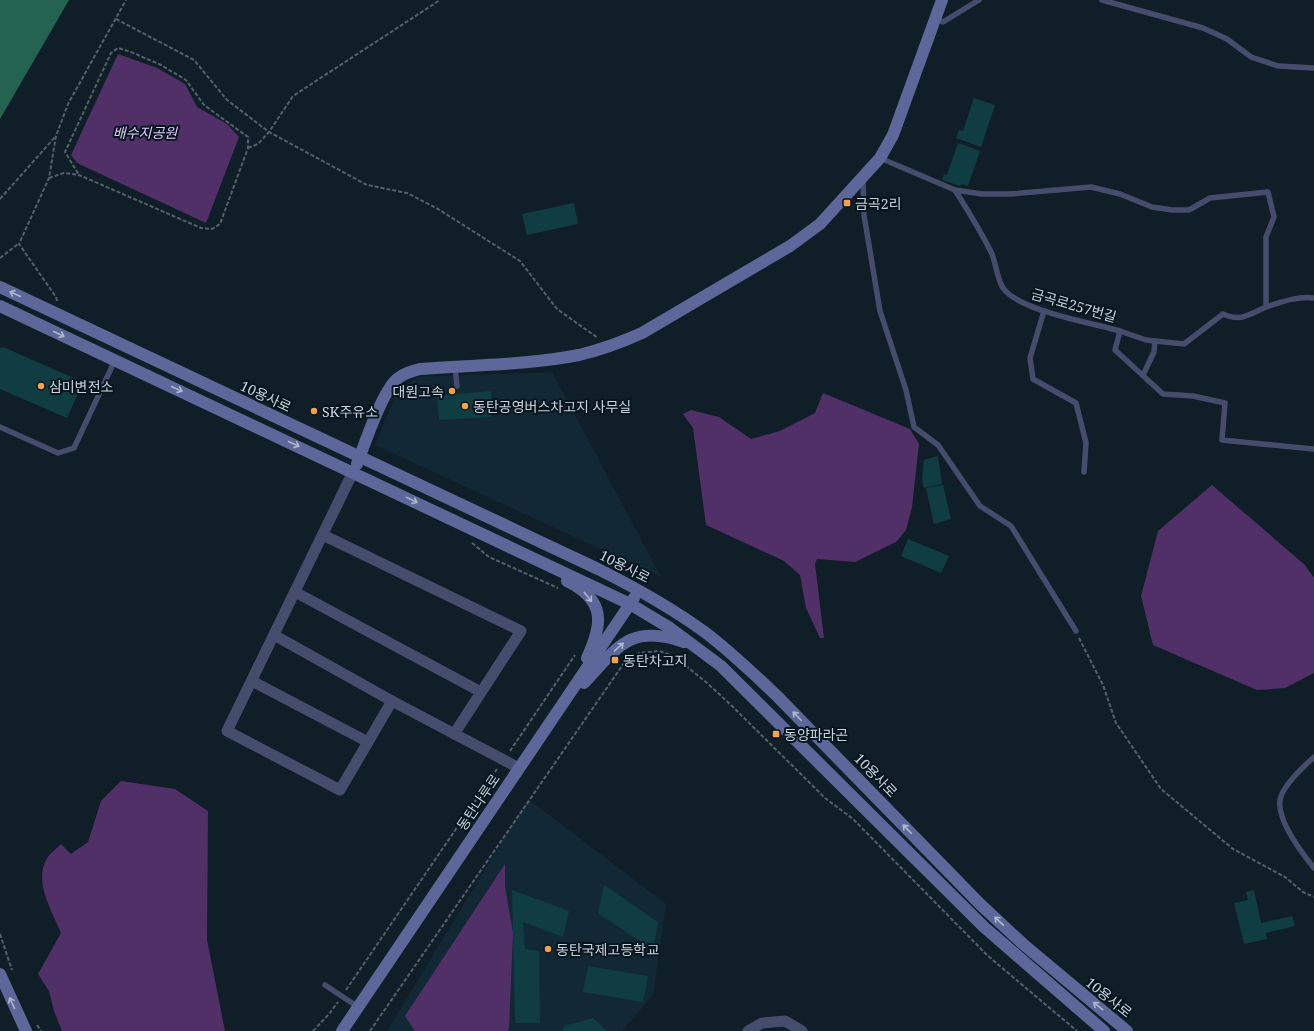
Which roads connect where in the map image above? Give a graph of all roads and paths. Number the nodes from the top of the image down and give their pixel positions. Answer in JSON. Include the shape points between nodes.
{"nodes":[{"id":1,"x":126,"y":0,"type":"edge"},
{"id":2,"x":440,"y":0,"type":"edge"},
{"id":3,"x":942,"y":0,"type":"edge"},
{"id":4,"x":979,"y":0,"type":"edge"},
{"id":5,"x":1102,"y":0,"type":"edge"},
{"id":6,"x":116,"y":19,"type":"junction"},
{"id":7,"x":936,"y":19,"type":"junction"},
{"id":8,"x":1314,"y":68,"type":"edge"},
{"id":9,"x":269,"y":132,"type":"junction"},
{"id":10,"x":56,"y":136,"type":"junction"},
{"id":11,"x":248,"y":148,"type":"junction"},
{"id":12,"x":880,"y":158,"type":"junction"},
{"id":13,"x":79,"y":175,"type":"junction"},
{"id":14,"x":49,"y":178,"type":"junction"},
{"id":15,"x":863,"y":179,"type":"junction"},
{"id":16,"x":955,"y":190,"type":"junction"},
{"id":17,"x":0,"y":200,"type":"edge"},
{"id":18,"x":19,"y":244,"type":"junction"},
{"id":19,"x":0,"y":258,"type":"edge"},
{"id":20,"x":0,"y":287,"type":"edge"},
{"id":21,"x":1314,"y":298,"type":"edge"},
{"id":22,"x":0,"y":306,"type":"edge"},
{"id":23,"x":1266,"y":307,"type":"junction"},
{"id":24,"x":1044,"y":311,"type":"junction"},
{"id":25,"x":61,"y":316,"type":"junction"},
{"id":26,"x":1120,"y":330,"type":"junction"},
{"id":27,"x":1155,"y":341,"type":"junction"},
{"id":28,"x":609,"y":346,"type":"junction"},
{"id":29,"x":115,"y":360,"type":"junction"},
{"id":30,"x":455,"y":366,"type":"junction"},
{"id":31,"x":1143,"y":375,"type":"junction"},
{"id":32,"x":457,"y":386,"type":"dead end"},
{"id":33,"x":0,"y":428,"type":"edge"},
{"id":34,"x":1314,"y":449,"type":"edge"},
{"id":35,"x":360,"y":456,"type":"junction"},
{"id":36,"x":353,"y":472,"type":"junction"},
{"id":37,"x":1084,"y":472,"type":"dead end"},
{"id":38,"x":323,"y":535,"type":"junction"},
{"id":39,"x":484,"y":535,"type":"junction"},
{"id":40,"x":640,"y":590,"type":"junction"},
{"id":41,"x":295,"y":592,"type":"junction"},
{"id":42,"x":630,"y":604,"type":"junction"},
{"id":43,"x":1076,"y":631,"type":"joint"},
{"id":44,"x":274,"y":635,"type":"junction"},
{"id":45,"x":699,"y":648,"type":"junction"},
{"id":46,"x":252,"y":681,"type":"junction"},
{"id":47,"x":481,"y":692,"type":"junction"},
{"id":48,"x":392,"y":701,"type":"junction"},
{"id":49,"x":562,"y":705,"type":"junction"},
{"id":50,"x":454,"y":734,"type":"junction"},
{"id":51,"x":368,"y":742,"type":"junction"},
{"id":52,"x":1314,"y":757,"type":"edge"},
{"id":53,"x":519,"y":768,"type":"junction"},
{"id":54,"x":1314,"y":868,"type":"edge"},
{"id":55,"x":1314,"y":897,"type":"edge"},
{"id":56,"x":0,"y":974,"type":"edge"},
{"id":57,"x":325,"y":985,"type":"dead end"},
{"id":58,"x":358,"y":1007,"type":"junction"},
{"id":59,"x":26,"y":1031,"type":"edge"},
{"id":60,"x":342,"y":1031,"type":"edge"},
{"id":61,"x":370,"y":1031,"type":"edge"},
{"id":62,"x":748,"y":1031,"type":"edge"},
{"id":63,"x":802,"y":1031,"type":"edge"},
{"id":64,"x":1077,"y":1031,"type":"edge"},
{"id":65,"x":1104,"y":1031,"type":"edge"},
{"id":66,"x":1127,"y":1031,"type":"edge"}],
"edges":[{"from":1,"to":6,"type":"path"},
{"from":2,"to":9,"type":"path","via":[[293,96]]},
{"from":3,"to":7,"type":"street"},
{"from":4,"to":7,"type":"lane","via":[[943,22]]},
{"from":5,"to":8,"type":"lane","via":[[1203,28],[1227,39],[1251,57],[1278,66]]},
{"from":6,"to":9,"type":"path","via":[[194,60],[227,100]]},
{"from":6,"to":10,"type":"path","via":[[68,104]]},
{"from":7,"to":12,"type":"street","via":[[893,135]]},
{"from":9,"to":11,"type":"path","via":[[258,144]]},
{"from":9,"to":28,"type":"path","via":[[367,185],[407,193],[438,209],[520,260],[557,309]]},
{"from":10,"to":14,"type":"path"},
{"from":10,"to":17,"type":"path"},
{"from":11,"to":13,"type":"path","via":[[220,224],[212,229],[201,228]]},
{"from":11,"to":13,"type":"path","via":[[248,137],[204,105],[186,80],[161,65],[118,48],[111,53],[65,152]]},
{"from":12,"to":15,"type":"street"},
{"from":12,"to":16,"type":"lane"},
{"from":13,"to":14,"type":"path","via":[[64,173]]},
{"from":14,"to":18,"type":"path"},
{"from":15,"to":28,"type":"street","via":[[820,224],[790,246],[642,333]]},
{"from":15,"to":43,"type":"lane","via":[[864,215],[880,311],[906,390],[914,427],[938,445],[980,506],[1011,526]]},
{"from":16,"to":23,"type":"lane","via":[[982,194],[1011,194],[1091,186],[1152,207],[1172,210],[1189,210],[1210,198],[1268,192],[1274,217],[1266,237]]},
{"from":16,"to":24,"type":"lane","name":"금곡로257번길","via":[[983,235],[1003,288],[1017,301]]},
{"from":18,"to":19,"type":"path"},
{"from":18,"to":25,"type":"path","via":[[56,297]]},
{"from":25,"to":20,"type":"street","name":"10용사로","one_way":true},
{"from":21,"to":23,"type":"lane","via":[[1286,300]]},
{"from":22,"to":29,"type":"street","name":"10용사로","one_way":true},
{"from":23,"to":27,"type":"lane","via":[[1233,319],[1222,314],[1184,344]]},
{"from":24,"to":26,"type":"lane","name":"금곡로257번길"},
{"from":24,"to":37,"type":"lane","via":[[1030,358],[1033,379],[1076,403],[1086,443]]},
{"from":25,"to":35,"type":"street","name":"10용사로"},
{"from":26,"to":27,"type":"lane"},
{"from":26,"to":31,"type":"lane","name":"금곡로257번길","via":[[1115,350]]},
{"from":27,"to":31,"type":"lane","via":[[1154,352]]},
{"from":28,"to":30,"type":"street","via":[[556,359]]},
{"from":29,"to":33,"type":"lane","via":[[74,448],[58,453]]},
{"from":29,"to":36,"type":"street","name":"10용사로","one_way":true},
{"from":30,"to":32,"type":"lane"},
{"from":30,"to":35,"type":"street","via":[[412,370],[397,379],[386,395]]},
{"from":31,"to":34,"type":"lane","name":"금곡로257번길","via":[[1163,394],[1193,396],[1225,403],[1222,440]]},
{"from":35,"to":36,"type":"street"},
{"from":35,"to":40,"type":"street","name":"10용사로"},
{"from":36,"to":38,"type":"street"},
{"from":36,"to":39,"type":"street","name":"10용사로","one_way":true},
{"from":38,"to":41,"type":"street"},
{"from":38,"to":47,"type":"street","via":[[521,631]]},
{"from":39,"to":42,"type":"street","name":"10용사로"},
{"from":39,"to":49,"type":"street","one_way":true,"via":[[510,554],[570,583],[586,594],[594,605],[599,626],[596,638]]},
{"from":40,"to":42,"type":"street","name":"동탄나루로"},
{"from":66,"to":40,"type":"street","name":"10용사로","one_way":true,"via":[[1051,968],[980,904],[746,666],[706,633]]},
{"from":41,"to":44,"type":"street"},
{"from":41,"to":47,"type":"street"},
{"from":42,"to":45,"type":"street","name":"10용사로"},
{"from":42,"to":49,"type":"street","name":"동탄나루로"},
{"from":43,"to":55,"type":"path","via":[[1103,685],[1116,723],[1161,789],[1233,849],[1285,877],[1303,892]]},
{"from":44,"to":46,"type":"street"},
{"from":44,"to":48,"type":"street"},
{"from":49,"to":45,"type":"street","one_way":true,"via":[[618,647],[628,640],[644,635],[655,635],[683,641]]},
{"from":45,"to":65,"type":"street","name":"10용사로","via":[[721,666],[984,928]]},
{"from":46,"to":51,"type":"street"},
{"from":46,"to":51,"type":"street","via":[[227,731],[340,790]]},
{"from":47,"to":50,"type":"street"},
{"from":48,"to":50,"type":"street"},
{"from":48,"to":51,"type":"street"},
{"from":49,"to":53,"type":"street","name":"동탄나루로"},
{"from":50,"to":53,"type":"street"},
{"from":52,"to":54,"type":"lane","via":[[1293,777],[1280,799],[1281,816],[1302,853]]},
{"from":53,"to":58,"type":"street","name":"동탄나루로"},
{"from":59,"to":56,"type":"street","one_way":true},
{"from":57,"to":58,"type":"lane"},
{"from":58,"to":60,"type":"street","name":"동탄나루로"},
{"from":61,"to":64,"type":"path","via":[[624,663],[639,652],[652,650],[668,654],[681,662],[717,692],[825,798],[853,819],[988,956]]},
{"from":62,"to":63,"type":"street","via":[[762,1023],[784,1021]]}]}
